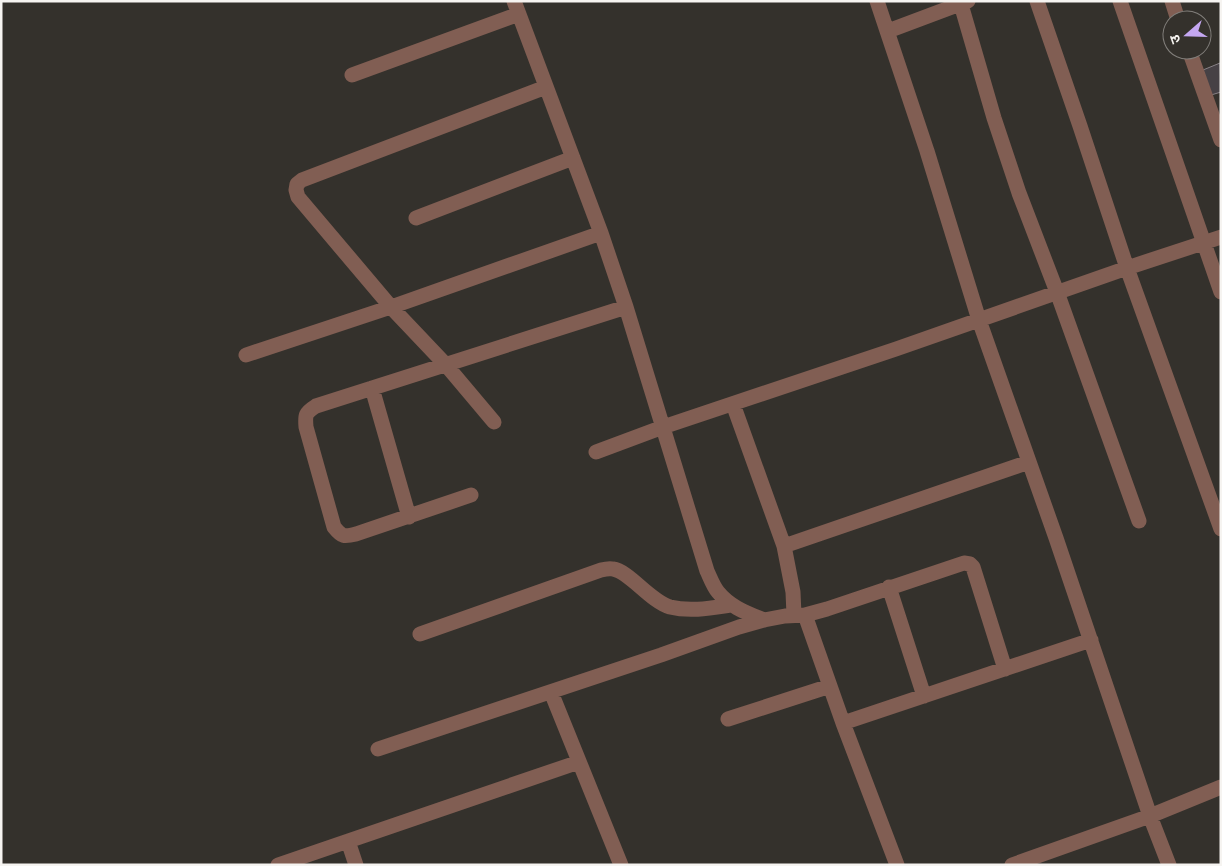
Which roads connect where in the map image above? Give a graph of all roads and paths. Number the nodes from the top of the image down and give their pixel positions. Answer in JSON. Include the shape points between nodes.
{"nodes":[{"id":1,"x":878,"y":1,"type":"edge"},
{"id":2,"x":1037,"y":1,"type":"edge"},
{"id":3,"x":1120,"y":1,"type":"edge"},
{"id":4,"x":963,"y":2,"type":"edge"},
{"id":5,"x":517,"y":7,"type":"edge"},
{"id":6,"x":888,"y":31,"type":"junction"},
{"id":7,"x":1193,"y":60,"type":"edge"},
{"id":8,"x":352,"y":75,"type":"dead end"},
{"id":9,"x":546,"y":87,"type":"junction"},
{"id":10,"x":1221,"y":140,"type":"edge"},
{"id":11,"x":573,"y":158,"type":"junction"},
{"id":12,"x":416,"y":218,"type":"dead end"},
{"id":13,"x":601,"y":233,"type":"junction"},
{"id":14,"x":1221,"y":237,"type":"edge"},
{"id":15,"x":1204,"y":242,"type":"junction"},
{"id":16,"x":1126,"y":268,"type":"junction"},
{"id":17,"x":1057,"y":292,"type":"junction"},
{"id":18,"x":1221,"y":292,"type":"edge"},
{"id":19,"x":391,"y":306,"type":"junction"},
{"id":20,"x":626,"y":307,"type":"junction"},
{"id":21,"x":979,"y":320,"type":"junction"},
{"id":22,"x":246,"y":355,"type":"dead end"},
{"id":23,"x":446,"y":365,"type":"junction"},
{"id":24,"x":372,"y":388,"type":"junction"},
{"id":25,"x":734,"y":404,"type":"junction"},
{"id":26,"x":494,"y":422,"type":"dead end"},
{"id":27,"x":663,"y":427,"type":"junction"},
{"id":28,"x":596,"y":452,"type":"dead end"},
{"id":29,"x":1029,"y":462,"type":"junction"},
{"id":30,"x":471,"y":495,"type":"dead end"},
{"id":31,"x":409,"y":516,"type":"junction"},
{"id":32,"x":1139,"y":521,"type":"dead end"},
{"id":33,"x":1221,"y":529,"type":"edge"},
{"id":34,"x":784,"y":546,"type":"junction"},
{"id":35,"x":890,"y":587,"type":"junction"},
{"id":36,"x":731,"y":605,"type":"junction"},
{"id":37,"x":799,"y":615,"type":"junction"},
{"id":38,"x":764,"y":620,"type":"junction"},
{"id":39,"x":420,"y":634,"type":"dead end"},
{"id":40,"x":1091,"y":640,"type":"junction"},
{"id":41,"x":1005,"y":669,"type":"junction"},
{"id":42,"x":830,"y":686,"type":"junction"},
{"id":43,"x":551,"y":692,"type":"junction"},
{"id":44,"x":924,"y":696,"type":"junction"},
{"id":45,"x":728,"y":719,"type":"dead end"},
{"id":46,"x":843,"y":723,"type":"junction"},
{"id":47,"x":378,"y":749,"type":"dead end"},
{"id":48,"x":579,"y":762,"type":"junction"},
{"id":49,"x":1221,"y":787,"type":"edge"},
{"id":50,"x":1150,"y":816,"type":"junction"},
{"id":51,"x":348,"y":841,"type":"junction"},
{"id":52,"x":278,"y":865,"type":"edge"},
{"id":53,"x":356,"y":865,"type":"edge"},
{"id":54,"x":621,"y":865,"type":"edge"},
{"id":55,"x":897,"y":865,"type":"edge"},
{"id":56,"x":1012,"y":865,"type":"edge"},
{"id":57,"x":1169,"y":865,"type":"edge"}],
"edges":[{"from":1,"to":6,"type":"street"},
{"from":2,"to":16,"type":"street"},
{"from":3,"to":15,"type":"street"},
{"from":4,"to":6,"type":"street"},
{"from":4,"to":17,"type":"street","via":[[994,118]]},
{"from":5,"to":8,"type":"street"},
{"from":5,"to":9,"type":"street"},
{"from":6,"to":21,"type":"street"},
{"from":7,"to":10,"type":"street"},
{"from":9,"to":11,"type":"street"},
{"from":9,"to":19,"type":"street","via":[[297,184],[298,197]]},
{"from":11,"to":12,"type":"street"},
{"from":11,"to":13,"type":"street"},
{"from":13,"to":19,"type":"street"},
{"from":13,"to":20,"type":"street"},
{"from":14,"to":15,"type":"street"},
{"from":15,"to":16,"type":"street"},
{"from":15,"to":18,"type":"street"},
{"from":16,"to":17,"type":"street"},
{"from":16,"to":33,"type":"street"},
{"from":17,"to":21,"type":"street"},
{"from":17,"to":32,"type":"street"},
{"from":19,"to":22,"type":"street"},
{"from":19,"to":23,"type":"street"},
{"from":20,"to":23,"type":"street"},
{"from":20,"to":27,"type":"street"},
{"from":21,"to":25,"type":"street"},
{"from":21,"to":29,"type":"street"},
{"from":23,"to":24,"type":"street"},
{"from":23,"to":26,"type":"street"},
{"from":24,"to":31,"type":"street"},
{"from":24,"to":31,"type":"street","via":[[316,406],[305,416],[334,527],[340,535],[346,536]]},
{"from":25,"to":27,"type":"street"},
{"from":25,"to":34,"type":"street"},
{"from":27,"to":28,"type":"street"},
{"from":27,"to":36,"type":"street","via":[[707,571],[717,591]]},
{"from":29,"to":34,"type":"street"},
{"from":29,"to":40,"type":"street"},
{"from":30,"to":31,"type":"street"},
{"from":34,"to":37,"type":"street"},
{"from":35,"to":37,"type":"street"},
{"from":35,"to":41,"type":"street","via":[[964,563],[970,564]]},
{"from":35,"to":44,"type":"street"},
{"from":36,"to":38,"type":"street"},
{"from":36,"to":39,"type":"street","via":[[688,610],[668,606],[622,572],[601,570]]},
{"from":37,"to":38,"type":"street"},
{"from":37,"to":42,"type":"street"},
{"from":38,"to":43,"type":"street"},
{"from":40,"to":41,"type":"street"},
{"from":40,"to":50,"type":"street"},
{"from":41,"to":44,"type":"street"},
{"from":42,"to":45,"type":"street"},
{"from":42,"to":46,"type":"street"},
{"from":43,"to":47,"type":"street"},
{"from":43,"to":48,"type":"street"},
{"from":44,"to":46,"type":"street"},
{"from":46,"to":55,"type":"street"},
{"from":48,"to":51,"type":"street"},
{"from":48,"to":54,"type":"street"},
{"from":49,"to":50,"type":"street"},
{"from":50,"to":56,"type":"street"},
{"from":50,"to":57,"type":"street"},
{"from":51,"to":52,"type":"street"},
{"from":51,"to":53,"type":"street"}]}
